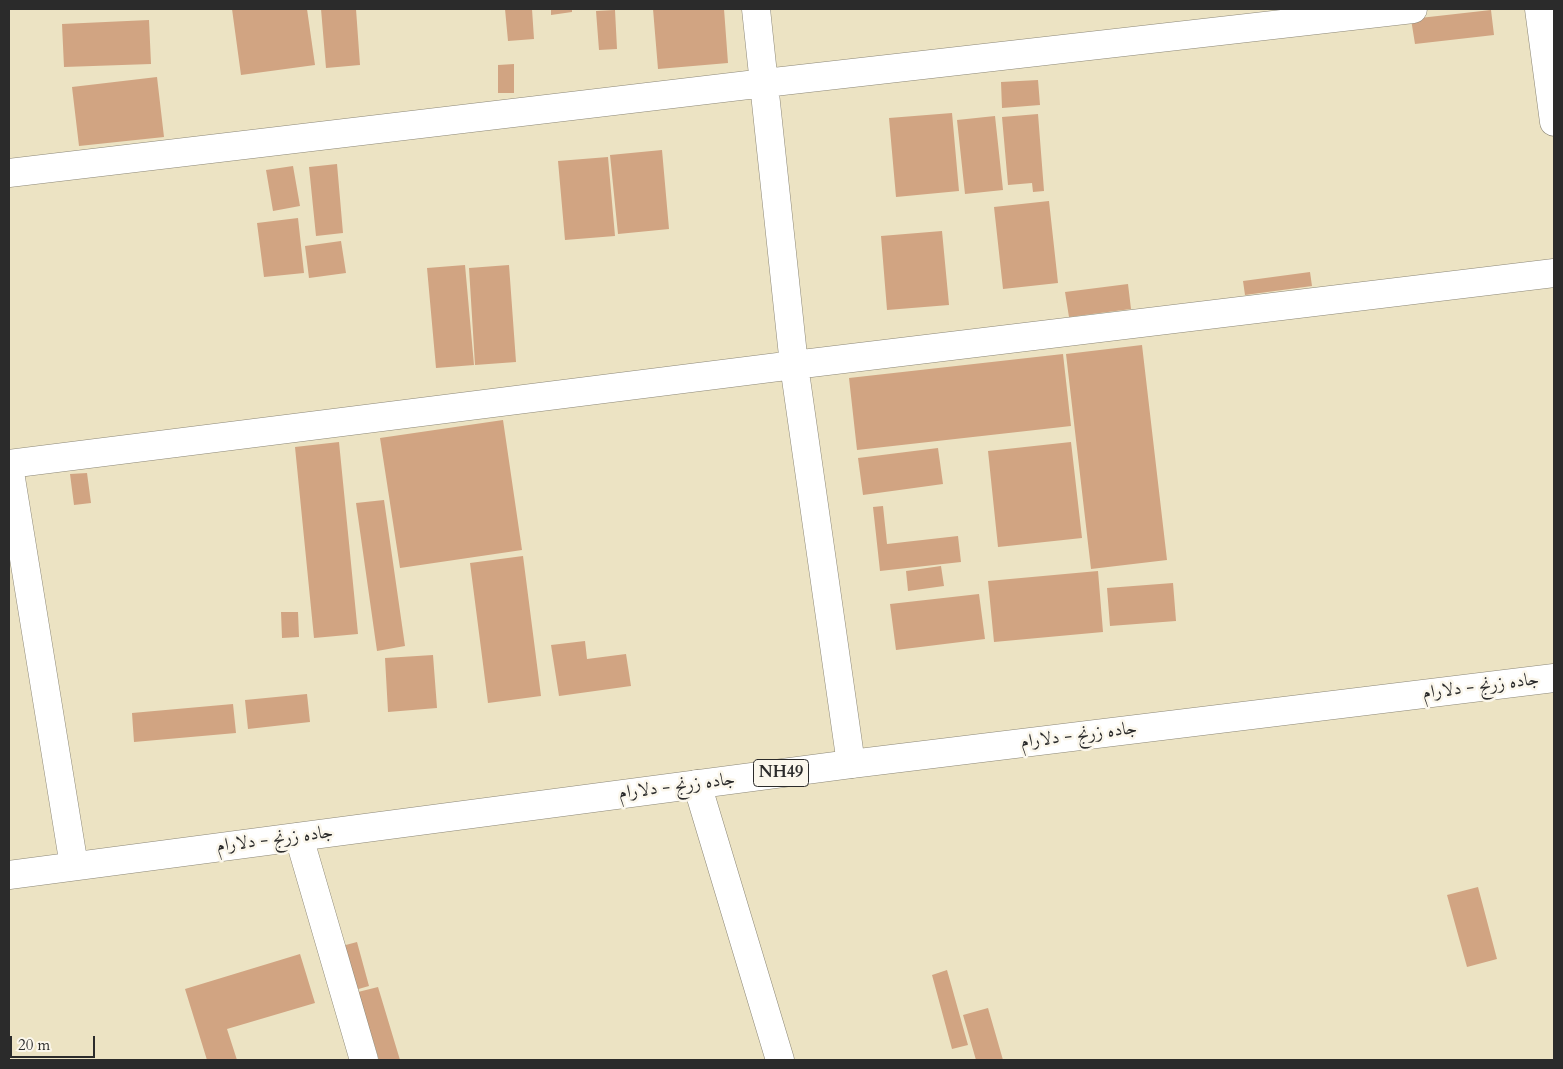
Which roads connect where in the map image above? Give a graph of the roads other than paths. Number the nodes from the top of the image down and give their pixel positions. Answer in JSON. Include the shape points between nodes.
{"nodes":[{"id":1,"x":756,"y":9,"type":"edge"},
{"id":2,"x":1413,"y":9,"type":"edge"},
{"id":3,"x":1540,"y":9,"type":"edge"},
{"id":4,"x":765,"y":83,"type":"junction"},
{"id":5,"x":1554,"y":122,"type":"edge"},
{"id":6,"x":9,"y":173,"type":"edge"},
{"id":7,"x":1554,"y":273,"type":"edge"},
{"id":8,"x":794,"y":365,"type":"junction"},
{"id":9,"x":9,"y":465,"type":"edge"},
{"id":10,"x":1554,"y":678,"type":"edge"},
{"id":11,"x":852,"y":764,"type":"junction"},
{"id":12,"x":697,"y":784,"type":"junction"},
{"id":13,"x":299,"y":836,"type":"junction"},
{"id":14,"x":74,"y":866,"type":"junction"},
{"id":15,"x":9,"y":875,"type":"edge"},
{"id":16,"x":364,"y":1060,"type":"edge"},
{"id":17,"x":780,"y":1060,"type":"edge"}],
"edges":[{"from":1,"to":4,"type":"main road"},
{"from":2,"to":4,"type":"main road"},
{"from":3,"to":5,"type":"main road"},
{"from":4,"to":6,"type":"main road"},
{"from":4,"to":8,"type":"main road"},
{"from":7,"to":8,"type":"main road"},
{"from":8,"to":9,"type":"main road"},
{"from":8,"to":11,"type":"main road"},
{"from":9,"to":14,"type":"main road"},
{"from":10,"to":11,"type":"main road","name":"جاده زرنج - دلارام","number":"NH49"},
{"from":11,"to":12,"type":"main road","name":"جاده زرنج - دلارام","number":"NH49"},
{"from":12,"to":13,"type":"main road","name":"جاده زرنج - دلارام","number":"NH49"},
{"from":12,"to":17,"type":"main road"},
{"from":13,"to":14,"type":"main road","name":"جاده زرنج - دلارام","number":"NH49"},
{"from":13,"to":16,"type":"main road"},
{"from":14,"to":15,"type":"main road","name":"جاده زرنج - دلارام","number":"NH49"}]}
